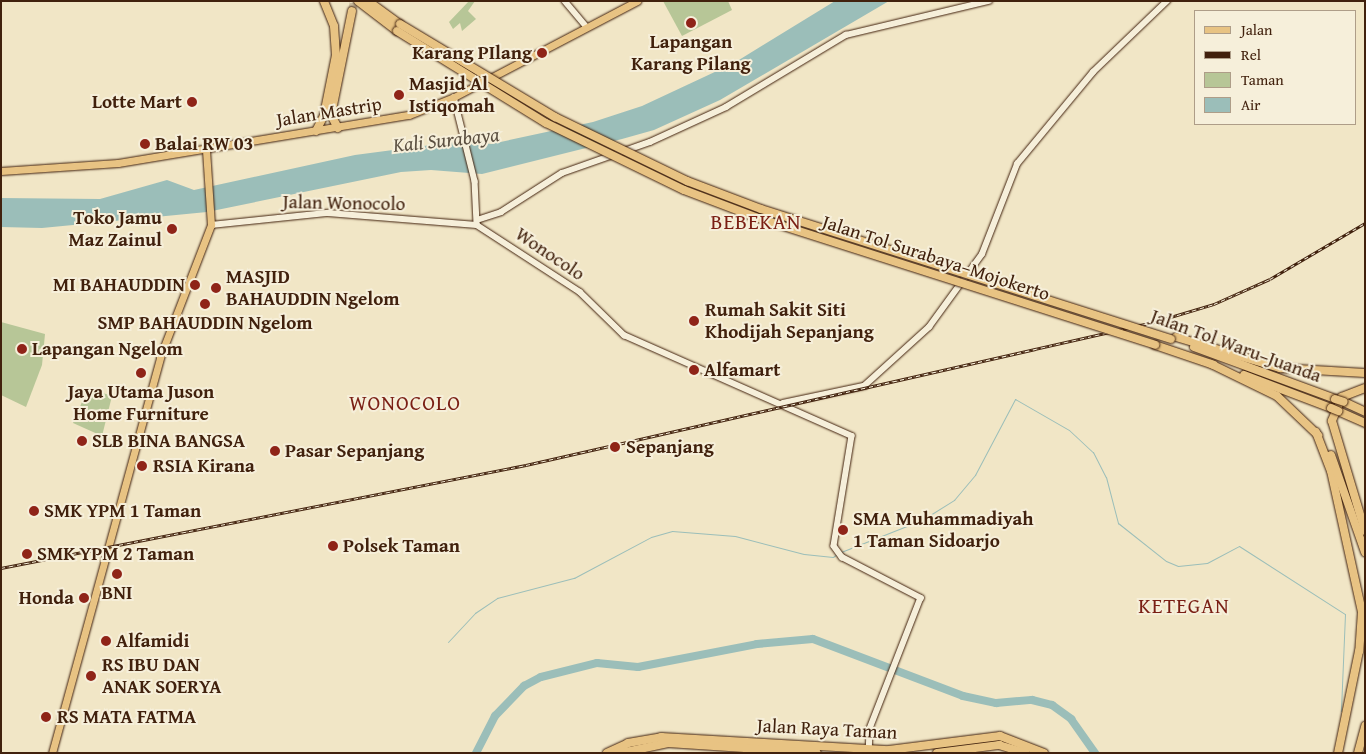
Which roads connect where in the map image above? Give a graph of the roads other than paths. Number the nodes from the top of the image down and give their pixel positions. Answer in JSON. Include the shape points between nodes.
{"nodes":[{"id":1,"x":324,"y":1,"type":"edge"},
{"id":2,"x":358,"y":1,"type":"edge"},
{"id":3,"x":368,"y":1,"type":"edge"},
{"id":4,"x":565,"y":1,"type":"edge"},
{"id":5,"x":637,"y":1,"type":"edge"},
{"id":6,"x":988,"y":1,"type":"edge"},
{"id":7,"x":1167,"y":1,"type":"edge"},
{"id":8,"x":352,"y":10,"type":"tunnel mouth"},
{"id":9,"x":586,"y":26,"type":"junction"},
{"id":10,"x":399,"y":27,"type":"junction"},
{"id":11,"x":454,"y":98,"type":"junction"},
{"id":12,"x":338,"y":128,"type":"junction"},
{"id":13,"x":316,"y":130,"type":"junction"},
{"id":14,"x":206,"y":149,"type":"junction"},
{"id":15,"x":1,"y":171,"type":"edge"},
{"id":16,"x":211,"y":221,"type":"junction"},
{"id":17,"x":477,"y":223,"type":"junction"},
{"id":18,"x":1095,"y":314,"type":"joint"},
{"id":19,"x":1174,"y":338,"type":"junction"},
{"id":20,"x":1211,"y":364,"type":"junction"},
{"id":21,"x":1365,"y":372,"type":"edge"},
{"id":22,"x":1365,"y":388,"type":"edge"},
{"id":23,"x":782,"y":402,"type":"junction"},
{"id":24,"x":1365,"y":412,"type":"edge"},
{"id":25,"x":1365,"y":423,"type":"edge"},
{"id":26,"x":1316,"y":432,"type":"junction"},
{"id":27,"x":1365,"y":532,"type":"edge"},
{"id":28,"x":1365,"y":552,"type":"edge"},
{"id":29,"x":1365,"y":726,"type":"edge"},
{"id":30,"x":871,"y":751,"type":"edge"},
{"id":31,"x":948,"y":752,"type":"edge"},
{"id":32,"x":52,"y":753,"type":"edge"},
{"id":33,"x":606,"y":753,"type":"edge"},
{"id":34,"x":620,"y":753,"type":"edge"},
{"id":35,"x":817,"y":753,"type":"edge"},
{"id":36,"x":937,"y":753,"type":"edge"},
{"id":37,"x":1026,"y":753,"type":"edge"},
{"id":38,"x":1044,"y":753,"type":"edge"},
{"id":39,"x":1338,"y":753,"type":"edge"},
{"id":40,"x":1358,"y":753,"type":"edge"}],
"edges":[{"from":1,"to":13,"type":"highway","via":[[334,26],[336,55],[324,115]]},
{"from":2,"to":10,"type":"highway","name":"Jalan Tol Surabaya–Mojokerto"},
{"from":3,"to":10,"type":"highway","name":"Jalan Tol Surabaya–Mojokerto"},
{"from":4,"to":9,"type":"main road"},
{"from":5,"to":9,"type":"main road","name":"Jalan Mastrip"},
{"from":6,"to":17,"type":"main road","via":[[846,35],[726,108],[650,142],[562,173],[501,212]]},
{"from":7,"to":23,"type":"main road","via":[[1093,72],[1017,164],[982,254],[929,327],[864,386]]},
{"from":8,"to":12,"type":"highway","via":[[331,115]]},
{"from":9,"to":11,"type":"main road","name":"Jalan Mastrip"},
{"from":10,"to":18,"type":"highway","name":"Jalan Tol Surabaya–Mojokerto","bridge":true,"via":[[555,117],[687,181],[761,209]]},
{"from":10,"to":20,"type":"highway","name":"Jalan Tol Surabaya–Mojokerto","bridge":true,"via":[[546,123],[684,190],[758,218]]},
{"from":11,"to":12,"type":"main road","name":"Jalan Mastrip","via":[[409,115]]},
{"from":11,"to":17,"type":"main road","via":[[475,181]]},
{"from":12,"to":13,"type":"main road","name":"Jalan Mastrip"},
{"from":13,"to":14,"type":"main road","name":"Jalan Mastrip"},
{"from":14,"to":15,"type":"main road","name":"Jalan Mastrip","via":[[92,166]]},
{"from":14,"to":16,"type":"main road"},
{"from":16,"to":17,"type":"main road","name":"Jalan Wonocolo","via":[[328,214]]},
{"from":16,"to":32,"type":"main road","via":[[174,314]]},
{"from":17,"to":23,"type":"main road","name":"Wonocolo","via":[[580,292],[624,335]]},
{"from":18,"to":19,"type":"highway","name":"Jalan Tol Waru–Juanda","bridge":true},
{"from":19,"to":21,"type":"highway","via":[[1280,368]]},
{"from":19,"to":24,"type":"highway","name":"Jalan Tol Waru–Juanda","bridge":true},
{"from":20,"to":25,"type":"highway","name":"Jalan Tol Surabaya–Mojokerto"},
{"from":20,"to":26,"type":"highway","via":[[1277,396]]},
{"from":22,"to":27,"type":"highway","via":[[1342,397],[1332,421]]},
{"from":23,"to":30,"type":"main road","name":"Wonocolo","via":[[853,438],[833,534],[838,553],[922,598],[870,729]]},
{"from":26,"to":28,"type":"highway","via":[[1341,478]]},
{"from":26,"to":39,"type":"highway","via":[[1332,471],[1362,612],[1359,651]]},
{"from":29,"to":40,"type":"highway"},
{"from":30,"to":33,"type":"highway","name":"Jalan Raya Taman","via":[[666,736],[640,740]]},
{"from":30,"to":38,"type":"highway","name":"Jalan Raya Taman","via":[[928,747],[1000,736]]},
{"from":31,"to":36,"type":"highway"},
{"from":31,"to":37,"type":"highway","via":[[999,745]]},
{"from":34,"to":35,"type":"highway","name":"Jalan Raya Taman","via":[[668,744]]}]}
